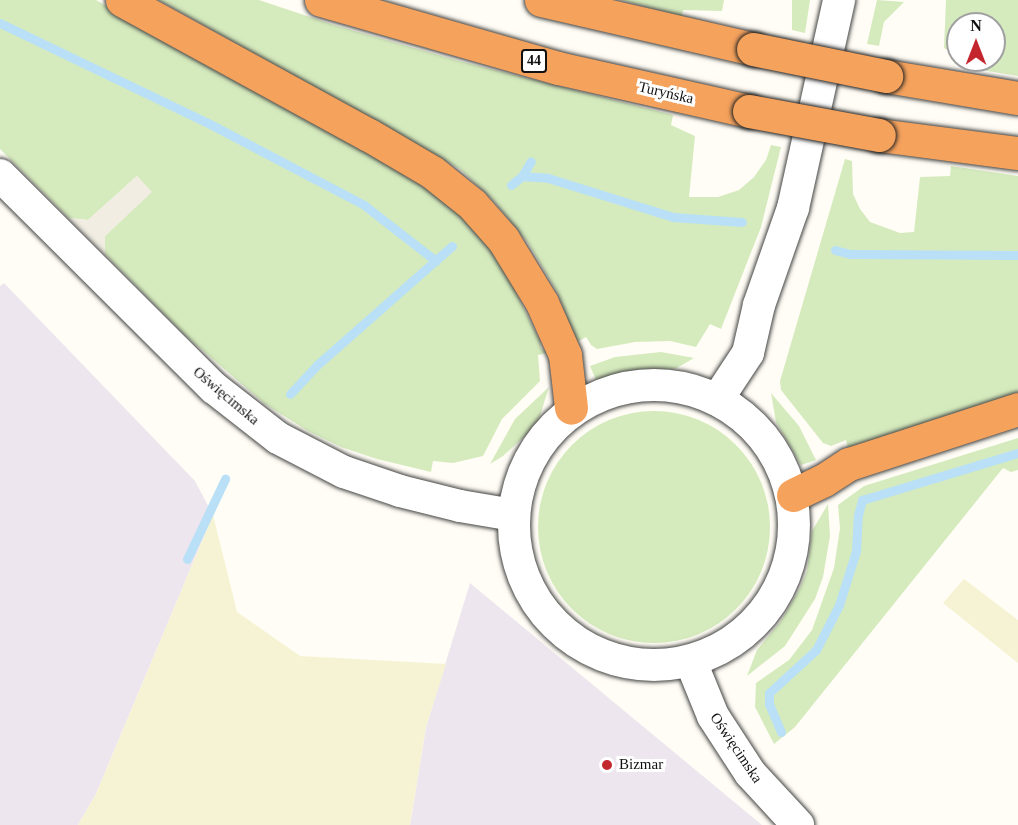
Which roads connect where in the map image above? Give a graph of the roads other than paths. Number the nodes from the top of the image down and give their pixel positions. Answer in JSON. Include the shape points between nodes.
{"nodes":[{"id":1,"x":122,"y":0,"type":"edge"},
{"id":2,"x":321,"y":0,"type":"edge"},
{"id":3,"x":541,"y":0,"type":"edge"},
{"id":4,"x":839,"y":0,"type":"edge"},
{"id":5,"x":1018,"y":98,"type":"edge"},
{"id":6,"x":1018,"y":153,"type":"edge"},
{"id":7,"x":0,"y":175,"type":"edge"},
{"id":8,"x":717,"y":400,"type":"junction"},
{"id":9,"x":571,"y":408,"type":"junction"},
{"id":10,"x":1018,"y":410,"type":"edge"},
{"id":11,"x":793,"y":495,"type":"junction"},
{"id":12,"x":513,"y":515,"type":"junction"},
{"id":13,"x":691,"y":662,"type":"junction"},
{"id":14,"x":798,"y":825,"type":"edge"}],
"edges":[{"from":1,"to":9,"type":"highway","via":[[369,135],[432,172],[472,204],[504,239],[546,311],[564,356]]},
{"from":2,"to":6,"type":"highway","name":"Turyńska","number":"44","bridge":true,"via":[[558,68],[749,111],[879,135]]},
{"from":3,"to":5,"type":"highway","bridge":true,"via":[[753,49]]},
{"from":4,"to":8,"type":"street","via":[[793,208],[759,305],[748,353]]},
{"from":7,"to":12,"type":"street","name":"Oświęcimska","via":[[214,388],[278,438],[344,472],[400,491]]},
{"from":8,"to":9,"type":"street","via":[[667,384],[637,383]]},
{"from":8,"to":11,"type":"street","via":[[770,445]]},
{"from":9,"to":12,"type":"street","via":[[554,425],[526,467]]},
{"from":10,"to":11,"type":"highway","via":[[849,464]]},
{"from":11,"to":13,"type":"street","via":[[794,551],[784,577],[751,626],[729,643]]},
{"from":12,"to":13,"type":"street","via":[[521,573],[556,626],[584,647],[614,660],[644,666]]},
{"from":13,"to":14,"type":"street","name":"Oświęcimska","via":[[713,716],[750,774]]}]}
